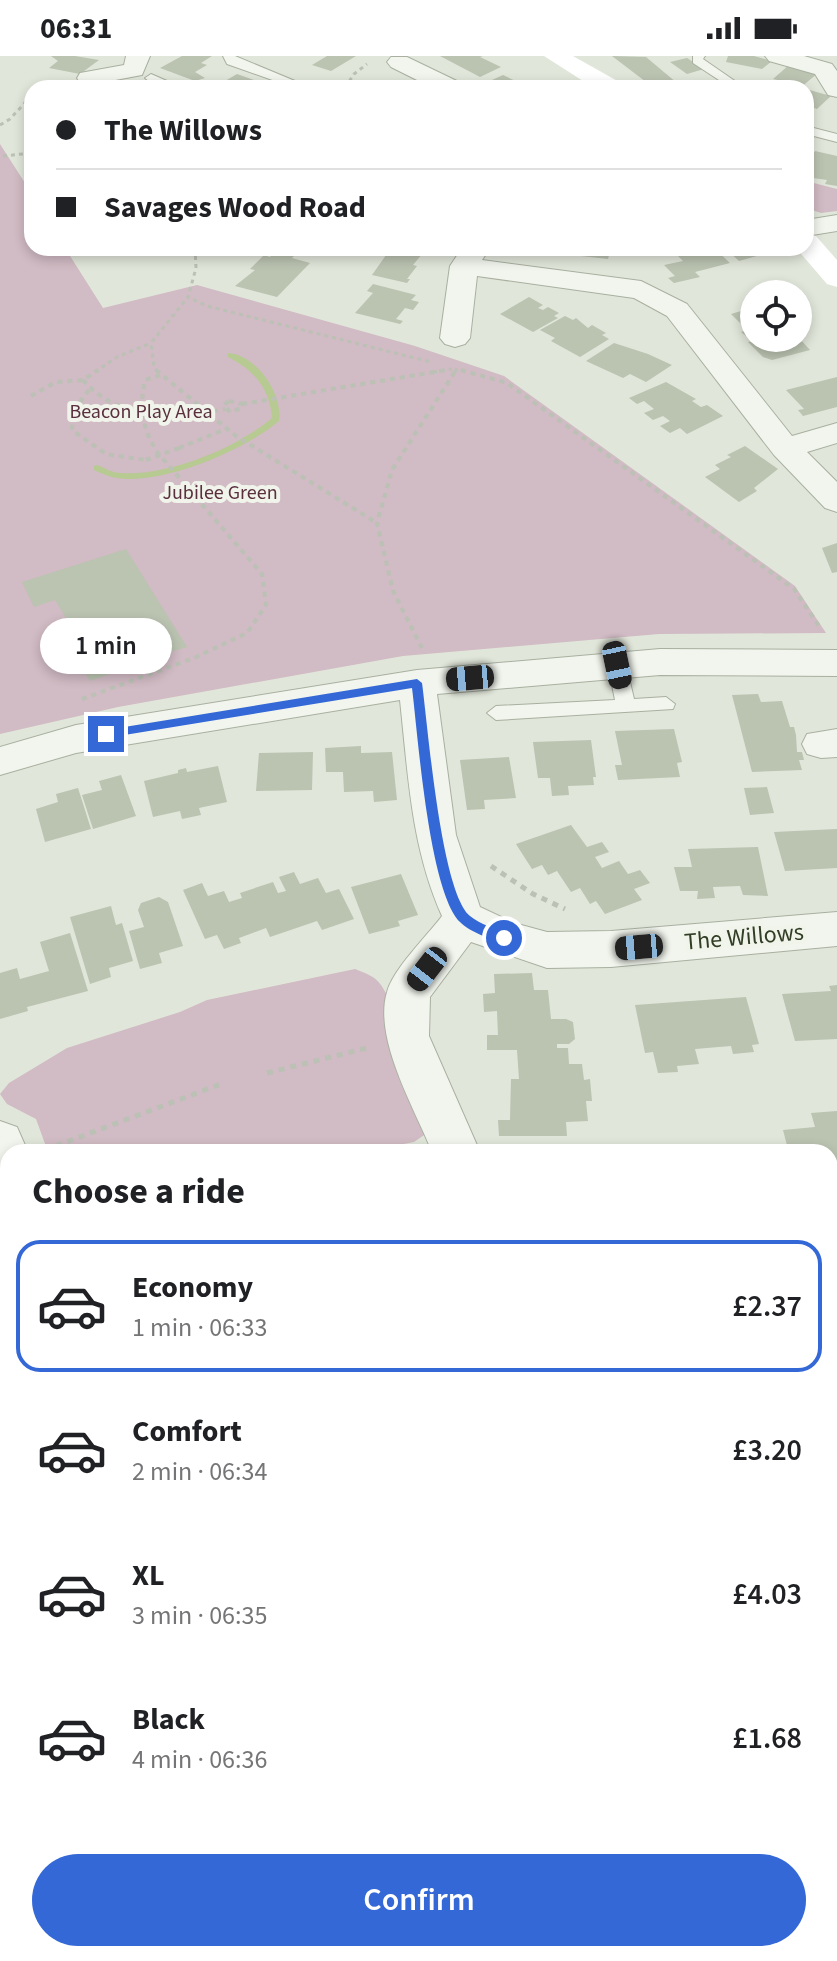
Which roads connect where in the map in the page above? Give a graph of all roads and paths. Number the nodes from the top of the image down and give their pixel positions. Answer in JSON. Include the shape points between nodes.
{"nodes":[{"id":1,"x":229,"y":56,"type":"edge"},
{"id":2,"x":251,"y":56,"type":"edge"},
{"id":3,"x":556,"y":56,"type":"edge"},
{"id":4,"x":699,"y":56,"type":"edge"},
{"id":5,"x":777,"y":56,"type":"edge"},
{"id":6,"x":388,"y":59,"type":"edge"},
{"id":7,"x":149,"y":73,"type":"edge"},
{"id":8,"x":89,"y":78,"type":"dead end"},
{"id":9,"x":284,"y":80,"type":"edge"},
{"id":10,"x":311,"y":80,"type":"edge"},
{"id":11,"x":350,"y":80,"type":"edge"},
{"id":12,"x":434,"y":80,"type":"edge"},
{"id":13,"x":598,"y":80,"type":"edge"},
{"id":14,"x":727,"y":80,"type":"edge"},
{"id":15,"x":837,"y":90,"type":"edge"},
{"id":16,"x":24,"y":100,"type":"edge"},
{"id":17,"x":0,"y":125,"type":"edge"},
{"id":18,"x":814,"y":132,"type":"edge"},
{"id":19,"x":837,"y":138,"type":"edge"},
{"id":20,"x":24,"y":154,"type":"edge"},
{"id":21,"x":3,"y":156,"type":"dead end"},
{"id":22,"x":837,"y":223,"type":"edge"},
{"id":23,"x":814,"y":227,"type":"edge"},
{"id":24,"x":814,"y":251,"type":"edge"},
{"id":25,"x":195,"y":256,"type":"edge"},
{"id":26,"x":470,"y":257,"type":"edge"},
{"id":27,"x":837,"y":278,"type":"edge"},
{"id":28,"x":188,"y":297,"type":"junction"},
{"id":29,"x":151,"y":343,"type":"junction"},
{"id":30,"x":458,"y":348,"type":"joint"},
{"id":31,"x":457,"y":369,"type":"junction"},
{"id":32,"x":160,"y":375,"type":"junction"},
{"id":33,"x":83,"y":380,"type":"junction"},
{"id":34,"x":89,"y":390,"type":"junction"},
{"id":35,"x":31,"y":396,"type":"dead end"},
{"id":36,"x":242,"y":404,"type":"junction"},
{"id":37,"x":225,"y":409,"type":"junction"},
{"id":38,"x":137,"y":412,"type":"junction"},
{"id":39,"x":207,"y":414,"type":"junction"},
{"id":40,"x":227,"y":429,"type":"junction"},
{"id":41,"x":837,"y":433,"type":"edge"},
{"id":42,"x":785,"y":448,"type":"junction"},
{"id":43,"x":837,"y":501,"type":"edge"},
{"id":44,"x":377,"y":523,"type":"junction"},
{"id":45,"x":830,"y":647,"type":"edge"},
{"id":46,"x":617,"y":665,"type":"junction"},
{"id":47,"x":429,"y":682,"type":"junction"},
{"id":48,"x":77,"y":701,"type":"dead end"},
{"id":49,"x":666,"y":704,"type":"dead end"},
{"id":50,"x":626,"y":706,"type":"junction"},
{"id":51,"x":496,"y":713,"type":"dead end"},
{"id":52,"x":0,"y":761,"type":"edge"},
{"id":53,"x":436,"y":826,"type":"junction"},
{"id":54,"x":464,"y":919,"type":"junction"},
{"id":55,"x":837,"y":929,"type":"edge"},
{"id":56,"x":611,"y":949,"type":"junction"},
{"id":57,"x":407,"y":1036,"type":"junction"},
{"id":58,"x":267,"y":1073,"type":"dead end"},
{"id":59,"x":221,"y":1084,"type":"dead end"},
{"id":60,"x":62,"y":1144,"type":"edge"},
{"id":61,"x":453,"y":1144,"type":"edge"}],
"edges":[{"from":1,"to":9,"type":"lane"},
{"from":2,"to":10,"type":"lane"},
{"from":3,"to":13,"type":"street"},
{"from":4,"to":14,"type":"lane","via":[[697,60]]},
{"from":5,"to":15,"type":"street","via":[[824,69]]},
{"from":6,"to":11,"type":"path"},
{"from":6,"to":12,"type":"street"},
{"from":7,"to":8,"type":"street"},
{"from":16,"to":17,"type":"path","via":[[12,119]]},
{"from":18,"to":19,"type":"lane"},
{"from":20,"to":21,"type":"path"},
{"from":22,"to":23,"type":"street"},
{"from":24,"to":27,"type":"street"},
{"from":25,"to":28,"type":"path"},
{"from":26,"to":30,"type":"street"},
{"from":26,"to":42,"type":"street","via":[[641,290],[677,310]]},
{"from":28,"to":29,"type":"path"},
{"from":28,"to":31,"type":"path"},
{"from":29,"to":32,"type":"path"},
{"from":29,"to":33,"type":"path"},
{"from":30,"to":31,"type":"path"},
{"from":31,"to":36,"type":"path"},
{"from":31,"to":44,"type":"path","via":[[392,470]]},
{"from":31,"to":45,"type":"path","via":[[507,383],[794,589]]},
{"from":32,"to":38,"type":"path","via":[[145,380]]},
{"from":32,"to":39,"type":"path"},
{"from":33,"to":34,"type":"path"},
{"from":33,"to":35,"type":"path","via":[[56,382]]},
{"from":34,"to":38,"type":"path","via":[[98,399]]},
{"from":34,"to":40,"type":"path","bridge":true,"via":[[73,411],[72,430],[93,450],[119,458],[146,460]]},
{"from":36,"to":37,"type":"path","via":[[237,411]]},
{"from":36,"to":37,"type":"path","via":[[229,401]]},
{"from":37,"to":39,"type":"path"},
{"from":38,"to":39,"type":"path"},
{"from":38,"to":48,"type":"path","via":[[157,452],[262,574],[266,605],[247,633]]},
{"from":39,"to":40,"type":"path"},
{"from":40,"to":44,"type":"path"},
{"from":41,"to":42,"type":"street"},
{"from":42,"to":43,"type":"street"},
{"from":44,"to":47,"type":"path","via":[[393,591]]},
{"from":45,"to":46,"type":"street"},
{"from":46,"to":47,"type":"street"},
{"from":46,"to":50,"type":"lane"},
{"from":47,"to":52,"type":"street","via":[[76,739]]},
{"from":47,"to":53,"type":"street"},
{"from":49,"to":50,"type":"lane"},
{"from":50,"to":51,"type":"lane"},
{"from":53,"to":54,"type":"street","via":[[440,859]]},
{"from":53,"to":56,"type":"path","via":[[461,828],[493,868],[533,894],[601,922]]},
{"from":54,"to":56,"type":"street","name":"The Willows","via":[[547,950]]},
{"from":54,"to":57,"type":"street","via":[[408,993]]},
{"from":55,"to":56,"type":"street","name":"The Willows"},
{"from":57,"to":58,"type":"path"},
{"from":57,"to":61,"type":"street"},
{"from":59,"to":60,"type":"path"}]}
